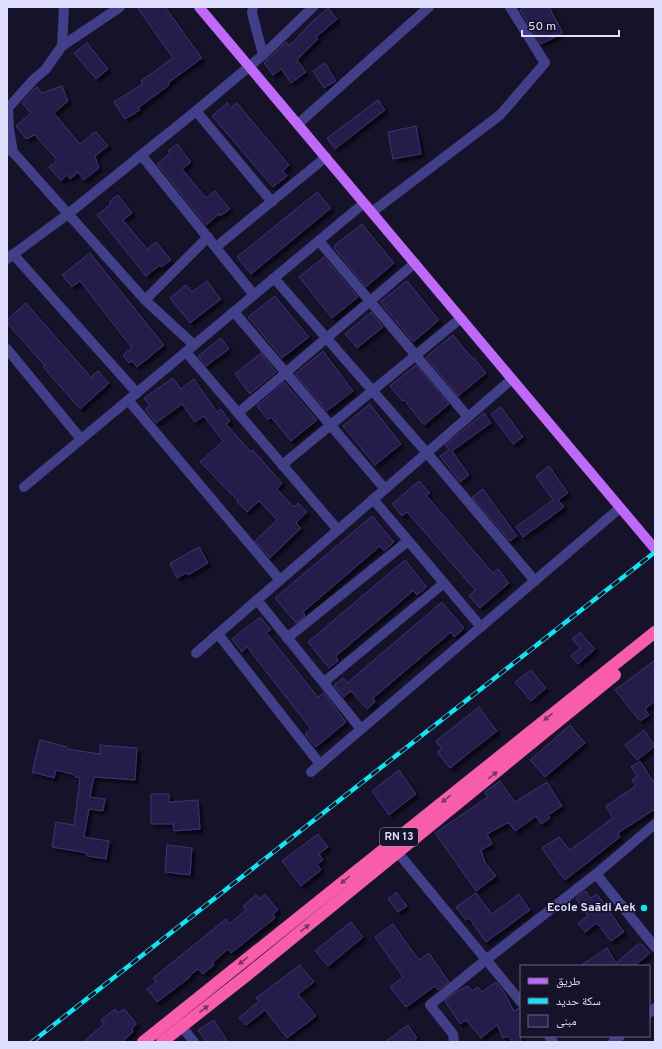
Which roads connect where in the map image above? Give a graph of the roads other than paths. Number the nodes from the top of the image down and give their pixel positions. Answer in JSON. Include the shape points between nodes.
{"nodes":[{"id":1,"x":64,"y":7,"type":"edge"},
{"id":2,"x":120,"y":7,"type":"edge"},
{"id":3,"x":199,"y":7,"type":"edge"},
{"id":4,"x":253,"y":7,"type":"edge"},
{"id":5,"x":313,"y":7,"type":"edge"},
{"id":6,"x":429,"y":7,"type":"edge"},
{"id":7,"x":510,"y":7,"type":"edge"},
{"id":8,"x":62,"y":46,"type":"junction"},
{"id":9,"x":263,"y":55,"type":"junction"},
{"id":10,"x":250,"y":66,"type":"junction"},
{"id":11,"x":196,"y":111,"type":"junction"},
{"id":12,"x":298,"y":124,"type":"junction"},
{"id":13,"x":10,"y":151,"type":"edge"},
{"id":14,"x":142,"y":156,"type":"junction"},
{"id":15,"x":326,"y":158,"type":"junction"},
{"id":16,"x":272,"y":202,"type":"junction"},
{"id":17,"x":364,"y":203,"type":"junction"},
{"id":18,"x":372,"y":212,"type":"junction"},
{"id":19,"x":68,"y":214,"type":"junction"},
{"id":20,"x":208,"y":237,"type":"junction"},
{"id":21,"x":319,"y":241,"type":"junction"},
{"id":22,"x":216,"y":247,"type":"junction"},
{"id":23,"x":10,"y":257,"type":"edge"},
{"id":24,"x":415,"y":263,"type":"junction"},
{"id":25,"x":274,"y":278,"type":"junction"},
{"id":26,"x":254,"y":295,"type":"junction"},
{"id":27,"x":145,"y":300,"type":"junction"},
{"id":28,"x":370,"y":301,"type":"junction"},
{"id":29,"x":234,"y":312,"type":"junction"},
{"id":30,"x":461,"y":318,"type":"junction"},
{"id":31,"x":326,"y":338,"type":"junction"},
{"id":32,"x":190,"y":348,"type":"junction"},
{"id":33,"x":7,"y":349,"type":"edge"},
{"id":34,"x":416,"y":355,"type":"junction"},
{"id":35,"x":285,"y":372,"type":"junction"},
{"id":36,"x":512,"y":379,"type":"junction"},
{"id":37,"x":373,"y":391,"type":"junction"},
{"id":38,"x":137,"y":393,"type":"junction"},
{"id":39,"x":128,"y":400,"type":"junction"},
{"id":40,"x":238,"y":412,"type":"junction"},
{"id":41,"x":468,"y":417,"type":"junction"},
{"id":42,"x":330,"y":426,"type":"junction"},
{"id":43,"x":81,"y":439,"type":"junction"},
{"id":44,"x":427,"y":453,"type":"junction"},
{"id":45,"x":282,"y":465,"type":"junction"},
{"id":46,"x":24,"y":487,"type":"dead end"},
{"id":47,"x":384,"y":489,"type":"junction"},
{"id":48,"x":373,"y":499,"type":"junction"},
{"id":49,"x":620,"y":508,"type":"junction"},
{"id":50,"x":338,"y":530,"type":"junction"},
{"id":51,"x":408,"y":541,"type":"junction"},
{"id":52,"x":655,"y":549,"type":"edge"},
{"id":53,"x":280,"y":580,"type":"junction"},
{"id":54,"x":535,"y":581,"type":"junction"},
{"id":55,"x":444,"y":582,"type":"junction"},
{"id":56,"x":257,"y":600,"type":"junction"},
{"id":57,"x":481,"y":627,"type":"junction"},
{"id":58,"x":655,"y":632,"type":"edge"},
{"id":59,"x":218,"y":634,"type":"junction"},
{"id":60,"x":287,"y":638,"type":"junction"},
{"id":61,"x":655,"y":642,"type":"edge"},
{"id":62,"x":196,"y":653,"type":"dead end"},
{"id":63,"x":324,"y":682,"type":"junction"},
{"id":64,"x":361,"y":729,"type":"junction"},
{"id":65,"x":320,"y":764,"type":"junction"},
{"id":66,"x":311,"y":772,"type":"dead end"},
{"id":67,"x":655,"y":824,"type":"edge"},
{"id":68,"x":394,"y":848,"type":"junction"},
{"id":69,"x":596,"y":874,"type":"junction"},
{"id":70,"x":655,"y":947,"type":"edge"},
{"id":71,"x":487,"y":959,"type":"junction"},
{"id":72,"x":520,"y":1001,"type":"edge"},
{"id":73,"x":173,"y":1017,"type":"junction"},
{"id":74,"x":182,"y":1026,"type":"junction"},
{"id":75,"x":143,"y":1042,"type":"edge"},
{"id":76,"x":162,"y":1042,"type":"edge"},
{"id":77,"x":194,"y":1042,"type":"edge"},
{"id":78,"x":454,"y":1042,"type":"edge"}],
"edges":[{"from":1,"to":8,"type":"street"},
{"from":2,"to":8,"type":"street"},
{"from":3,"to":10,"type":"main road"},
{"from":4,"to":9,"type":"street","via":[[252,13]]},
{"from":5,"to":9,"type":"street"},
{"from":6,"to":12,"type":"street"},
{"from":7,"to":18,"type":"street","via":[[545,63],[500,115]]},
{"from":8,"to":13,"type":"street","via":[[45,70],[8,108]]},
{"from":9,"to":10,"type":"street"},
{"from":10,"to":11,"type":"street"},
{"from":10,"to":12,"type":"main road"},
{"from":11,"to":14,"type":"street"},
{"from":11,"to":16,"type":"street"},
{"from":12,"to":15,"type":"main road"},
{"from":13,"to":19,"type":"street"},
{"from":14,"to":19,"type":"street"},
{"from":14,"to":20,"type":"street"},
{"from":15,"to":16,"type":"street"},
{"from":15,"to":17,"type":"main road"},
{"from":16,"to":22,"type":"street"},
{"from":17,"to":18,"type":"main road"},
{"from":17,"to":21,"type":"street"},
{"from":18,"to":24,"type":"main road"},
{"from":19,"to":23,"type":"street"},
{"from":19,"to":27,"type":"street"},
{"from":20,"to":22,"type":"street"},
{"from":20,"to":27,"type":"street"},
{"from":21,"to":25,"type":"street"},
{"from":21,"to":28,"type":"street"},
{"from":22,"to":26,"type":"street"},
{"from":23,"to":38,"type":"street"},
{"from":24,"to":28,"type":"street"},
{"from":24,"to":30,"type":"main road"},
{"from":25,"to":26,"type":"street"},
{"from":25,"to":31,"type":"street"},
{"from":26,"to":29,"type":"street"},
{"from":27,"to":32,"type":"street"},
{"from":28,"to":31,"type":"street"},
{"from":28,"to":34,"type":"street"},
{"from":29,"to":32,"type":"street"},
{"from":29,"to":35,"type":"street"},
{"from":30,"to":34,"type":"street"},
{"from":30,"to":36,"type":"main road"},
{"from":31,"to":35,"type":"street"},
{"from":31,"to":37,"type":"street"},
{"from":32,"to":38,"type":"street"},
{"from":32,"to":40,"type":"street"},
{"from":33,"to":43,"type":"street"},
{"from":34,"to":37,"type":"street"},
{"from":34,"to":41,"type":"street"},
{"from":35,"to":40,"type":"street"},
{"from":35,"to":42,"type":"street"},
{"from":36,"to":41,"type":"street"},
{"from":36,"to":49,"type":"main road"},
{"from":37,"to":42,"type":"street"},
{"from":37,"to":44,"type":"street"},
{"from":38,"to":39,"type":"street"},
{"from":39,"to":43,"type":"street"},
{"from":39,"to":53,"type":"street"},
{"from":40,"to":45,"type":"street"},
{"from":41,"to":44,"type":"street"},
{"from":42,"to":45,"type":"street"},
{"from":42,"to":47,"type":"street"},
{"from":43,"to":46,"type":"street"},
{"from":44,"to":47,"type":"street"},
{"from":44,"to":54,"type":"street"},
{"from":45,"to":50,"type":"street"},
{"from":47,"to":48,"type":"street"},
{"from":48,"to":50,"type":"street"},
{"from":48,"to":51,"type":"street"},
{"from":49,"to":52,"type":"main road"},
{"from":49,"to":54,"type":"street"},
{"from":50,"to":53,"type":"street"},
{"from":51,"to":55,"type":"street"},
{"from":51,"to":60,"type":"street"},
{"from":53,"to":56,"type":"street"},
{"from":54,"to":57,"type":"street"},
{"from":55,"to":57,"type":"street"},
{"from":55,"to":63,"type":"street"},
{"from":56,"to":59,"type":"street"},
{"from":56,"to":60,"type":"street"},
{"from":57,"to":64,"type":"street"},
{"from":58,"to":68,"type":"highway","number":"RN 13","one_way":true},
{"from":59,"to":62,"type":"street"},
{"from":59,"to":65,"type":"street"},
{"from":60,"to":63,"type":"street"},
{"from":68,"to":61,"type":"highway","number":"RN 13","one_way":true},
{"from":63,"to":64,"type":"street"},
{"from":64,"to":65,"type":"street"},
{"from":65,"to":66,"type":"street"},
{"from":67,"to":69,"type":"street"},
{"from":68,"to":71,"type":"street"},
{"from":68,"to":73,"type":"highway","number":"RN 13","one_way":true},
{"from":74,"to":68,"type":"highway","number":"RN 13","one_way":true,"via":[[252,971]]},
{"from":69,"to":70,"type":"street"},
{"from":69,"to":71,"type":"street"},
{"from":71,"to":72,"type":"street"},
{"from":71,"to":78,"type":"street","via":[[430,1005],[453,1034]]},
{"from":73,"to":74,"type":"street"},
{"from":73,"to":75,"type":"highway","number":"RN 13"},
{"from":74,"to":76,"type":"highway","number":"RN 13"},
{"from":74,"to":77,"type":"street"}]}
